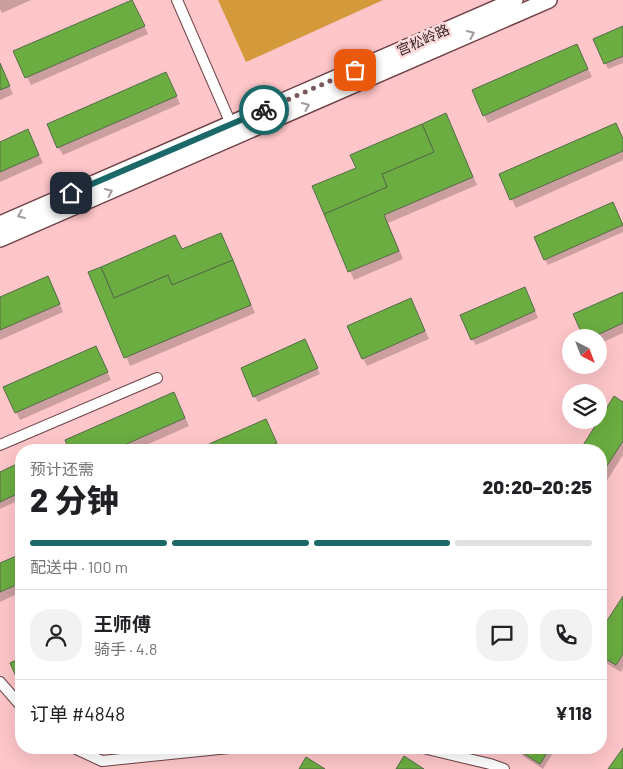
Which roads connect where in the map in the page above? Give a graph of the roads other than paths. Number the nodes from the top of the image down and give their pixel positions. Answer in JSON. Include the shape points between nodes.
{"nodes":[{"id":1,"x":177,"y":0,"type":"edge"},
{"id":2,"x":515,"y":0,"type":"edge"},
{"id":3,"x":549,"y":0,"type":"edge"},
{"id":4,"x":231,"y":124,"type":"junction"},
{"id":5,"x":0,"y":224,"type":"edge"},
{"id":6,"x":0,"y":239,"type":"edge"},
{"id":7,"x":156,"y":378,"type":"dead end"},
{"id":8,"x":0,"y":445,"type":"edge"},
{"id":9,"x":0,"y":682,"type":"edge"},
{"id":10,"x":15,"y":699,"type":"edge"},
{"id":11,"x":87,"y":754,"type":"edge"},
{"id":12,"x":170,"y":754,"type":"edge"},
{"id":13,"x":448,"y":754,"type":"edge"},
{"id":14,"x":504,"y":769,"type":"edge"}],
"edges":[{"from":1,"to":4,"type":"street"},
{"from":2,"to":4,"type":"main road","name":"宫松岭路"},
{"from":6,"to":3,"type":"main road","one_way":true},
{"from":4,"to":5,"type":"main road","name":"宫松岭路","one_way":true},
{"from":7,"to":8,"type":"street"},
{"from":9,"to":10,"type":"street"},
{"from":11,"to":12,"type":"street","via":[[102,761]]},
{"from":13,"to":14,"type":"street"}]}
